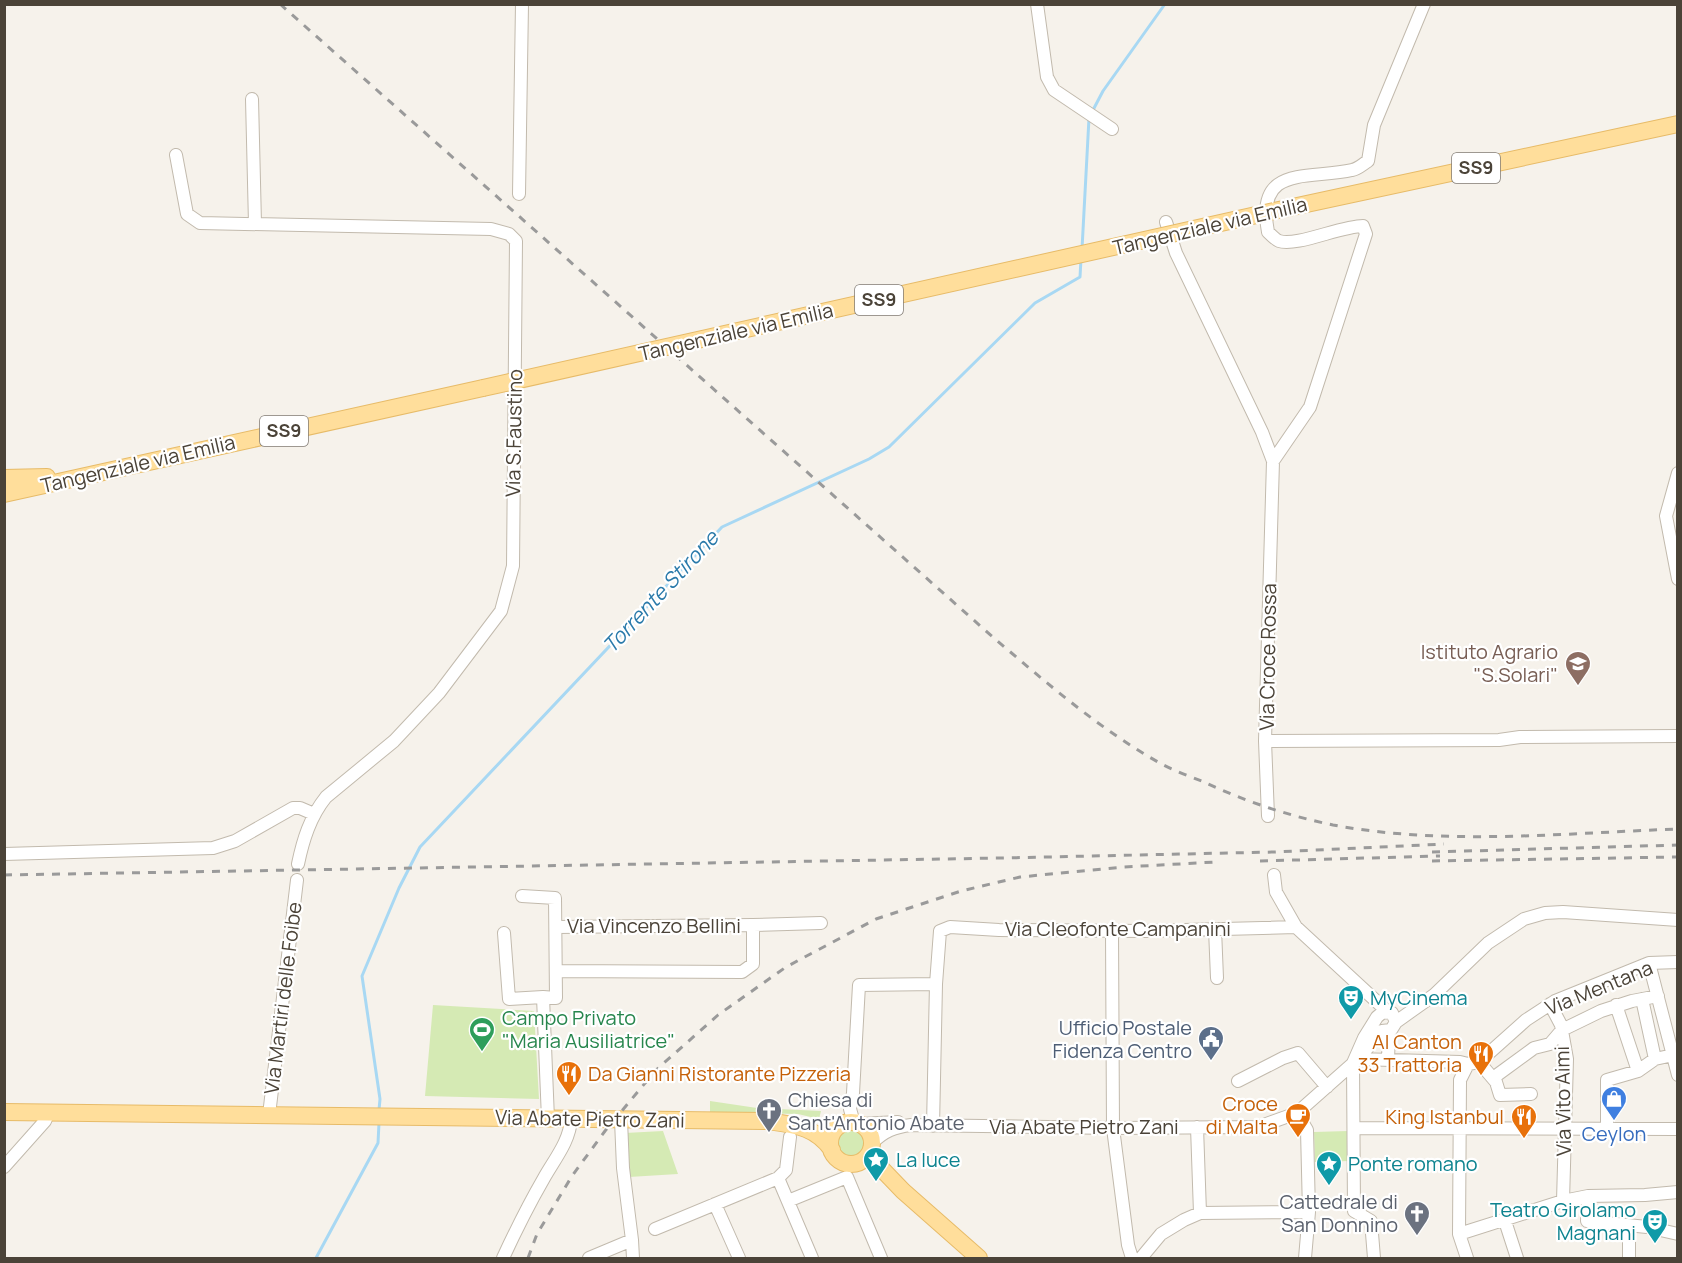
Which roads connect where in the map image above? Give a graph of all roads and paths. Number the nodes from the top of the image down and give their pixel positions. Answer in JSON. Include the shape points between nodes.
{"nodes":[{"id":1,"x":522,"y":4,"type":"edge"},
{"id":2,"x":1037,"y":4,"type":"edge"},
{"id":3,"x":1424,"y":4,"type":"edge"},
{"id":4,"x":252,"y":99,"type":"dead end"},
{"id":5,"x":1677,"y":124,"type":"edge"},
{"id":6,"x":1112,"y":129,"type":"dead end"},
{"id":7,"x":176,"y":155,"type":"dead end"},
{"id":8,"x":519,"y":194,"type":"dead end"},
{"id":9,"x":1166,"y":222,"type":"dead end"},
{"id":10,"x":255,"y":224,"type":"junction"},
{"id":11,"x":1273,"y":461,"type":"junction"},
{"id":12,"x":1677,"y":473,"type":"edge"},
{"id":13,"x":84,"y":475,"type":"junction"},
{"id":14,"x":4,"y":478,"type":"edge"},
{"id":15,"x":4,"y":494,"type":"edge"},
{"id":16,"x":1677,"y":579,"type":"edge"},
{"id":17,"x":1677,"y":736,"type":"edge"},
{"id":18,"x":1265,"y":741,"type":"junction"},
{"id":19,"x":314,"y":814,"type":"junction"},
{"id":20,"x":1268,"y":816,"type":"dead end"},
{"id":21,"x":4,"y":854,"type":"edge"},
{"id":22,"x":298,"y":864,"type":"dead end"},
{"id":23,"x":1274,"y":875,"type":"dead end"},
{"id":24,"x":297,"y":880,"type":"dead end"},
{"id":25,"x":522,"y":897,"type":"dead end"},
{"id":26,"x":1677,"y":920,"type":"edge"},
{"id":27,"x":821,"y":923,"type":"dead end"},
{"id":28,"x":753,"y":925,"type":"junction"},
{"id":29,"x":556,"y":927,"type":"junction"},
{"id":30,"x":1296,"y":927,"type":"junction"},
{"id":31,"x":1215,"y":929,"type":"junction"},
{"id":32,"x":1112,"y":931,"type":"junction"},
{"id":33,"x":504,"y":933,"type":"dead end"},
{"id":34,"x":1677,"y":962,"type":"edge"},
{"id":35,"x":1649,"y":963,"type":"junction"},
{"id":36,"x":556,"y":970,"type":"junction"},
{"id":37,"x":1217,"y":978,"type":"dead end"},
{"id":38,"x":936,"y":984,"type":"junction"},
{"id":39,"x":1658,"y":996,"type":"junction"},
{"id":40,"x":543,"y":997,"type":"junction"},
{"id":41,"x":1642,"y":999,"type":"junction"},
{"id":42,"x":1550,"y":1004,"type":"junction"},
{"id":43,"x":1616,"y":1005,"type":"junction"},
{"id":44,"x":1385,"y":1021,"type":"junction"},
{"id":45,"x":1562,"y":1030,"type":"junction"},
{"id":46,"x":1675,"y":1054,"type":"edge"},
{"id":47,"x":1655,"y":1059,"type":"junction"},
{"id":48,"x":1388,"y":1060,"type":"junction"},
{"id":49,"x":1356,"y":1061,"type":"junction"},
{"id":50,"x":1474,"y":1063,"type":"junction"},
{"id":51,"x":1638,"y":1071,"type":"junction"},
{"id":52,"x":1677,"y":1075,"type":"edge"},
{"id":53,"x":1493,"y":1078,"type":"junction"},
{"id":54,"x":1238,"y":1081,"type":"dead end"},
{"id":55,"x":1327,"y":1087,"type":"junction"},
{"id":56,"x":1531,"y":1094,"type":"dead end"},
{"id":57,"x":4,"y":1112,"type":"edge"},
{"id":58,"x":49,"y":1112,"type":"junction"},
{"id":59,"x":1297,"y":1113,"type":"junction"},
{"id":60,"x":269,"y":1115,"type":"junction"},
{"id":61,"x":548,"y":1119,"type":"junction"},
{"id":62,"x":571,"y":1119,"type":"junction"},
{"id":63,"x":621,"y":1120,"type":"junction"},
{"id":64,"x":767,"y":1121,"type":"junction"},
{"id":65,"x":852,"y":1124,"type":"junction"},
{"id":66,"x":910,"y":1125,"type":"junction"},
{"id":67,"x":933,"y":1126,"type":"junction"},
{"id":68,"x":1197,"y":1127,"type":"junction"},
{"id":69,"x":1113,"y":1128,"type":"junction"},
{"id":70,"x":1355,"y":1128,"type":"junction"},
{"id":71,"x":1460,"y":1129,"type":"junction"},
{"id":72,"x":1677,"y":1129,"type":"edge"},
{"id":73,"x":1565,"y":1130,"type":"junction"},
{"id":74,"x":1607,"y":1130,"type":"junction"},
{"id":75,"x":790,"y":1137,"type":"dead end"},
{"id":76,"x":872,"y":1146,"type":"junction"},
{"id":77,"x":832,"y":1149,"type":"junction"},
{"id":78,"x":855,"y":1164,"type":"junction"},
{"id":79,"x":4,"y":1167,"type":"edge"},
{"id":80,"x":778,"y":1178,"type":"junction"},
{"id":81,"x":903,"y":1191,"type":"junction"},
{"id":82,"x":1677,"y":1192,"type":"edge"},
{"id":83,"x":1588,"y":1196,"type":"junction"},
{"id":84,"x":1563,"y":1201,"type":"junction"},
{"id":85,"x":788,"y":1202,"type":"junction"},
{"id":86,"x":715,"y":1204,"type":"junction"},
{"id":87,"x":1309,"y":1212,"type":"junction"},
{"id":88,"x":1200,"y":1213,"type":"junction"},
{"id":89,"x":1505,"y":1221,"type":"junction"},
{"id":90,"x":1629,"y":1227,"type":"junction"},
{"id":91,"x":655,"y":1229,"type":"dead end"},
{"id":92,"x":1459,"y":1234,"type":"junction"},
{"id":93,"x":1677,"y":1234,"type":"edge"},
{"id":94,"x":632,"y":1240,"type":"junction"},
{"id":95,"x":503,"y":1258,"type":"edge"},
{"id":96,"x":589,"y":1258,"type":"edge"},
{"id":97,"x":633,"y":1258,"type":"edge"},
{"id":98,"x":739,"y":1258,"type":"edge"},
{"id":99,"x":812,"y":1258,"type":"edge"},
{"id":100,"x":881,"y":1258,"type":"edge"},
{"id":101,"x":979,"y":1258,"type":"edge"},
{"id":102,"x":1132,"y":1258,"type":"edge"},
{"id":103,"x":1141,"y":1258,"type":"edge"},
{"id":104,"x":1305,"y":1258,"type":"edge"},
{"id":105,"x":1374,"y":1258,"type":"edge"},
{"id":106,"x":1466,"y":1258,"type":"edge"},
{"id":107,"x":1517,"y":1258,"type":"edge"},
{"id":108,"x":1629,"y":1258,"type":"edge"}],
"edges":[{"from":1,"to":8,"type":"street"},
{"from":2,"to":6,"type":"street","via":[[1047,77],[1054,90]]},
{"from":3,"to":11,"type":"street","via":[[1374,125],[1368,161],[1354,170],[1302,175],[1276,185],[1267,199],[1264,214],[1268,232],[1280,242],[1351,226],[1363,226],[1366,234],[1310,407]]},
{"from":4,"to":10,"type":"street"},
{"from":5,"to":13,"type":"main road","name":"Tangenziale via Emilia","number":"SS9","bridge":true},
{"from":7,"to":10,"type":"street","name":"Via S.Faustino","via":[[187,214],[200,223]]},
{"from":9,"to":11,"type":"street","name":"Via Croce Rossa","via":[[1176,253],[1263,432]]},
{"from":10,"to":19,"type":"street","name":"Via S.Faustino","via":[[491,229],[509,234],[516,244],[513,566],[501,611],[421,714],[326,797]]},
{"from":11,"to":18,"type":"street","name":"Via Croce Rossa"},
{"from":12,"to":16,"type":"street","via":[[1666,516]]},
{"from":13,"to":14,"type":"main road"},
{"from":13,"to":15,"type":"main road","name":"Tangenziale via Emilia","number":"SS9"},
{"from":17,"to":18,"type":"street","name":"Via Croce Rossa"},
{"from":18,"to":20,"type":"street"},
{"from":19,"to":21,"type":"street","via":[[300,808],[285,811],[235,841],[213,848]]},
{"from":19,"to":22,"type":"street","name":"Via S.Faustino"},
{"from":23,"to":30,"type":"street","via":[[1276,892]]},
{"from":24,"to":60,"type":"street","name":"Via Martiri delle Foibe"},
{"from":25,"to":29,"type":"street","via":[[555,898]]},
{"from":26,"to":44,"type":"street","via":[[1563,912],[1524,919],[1488,943],[1434,995]]},
{"from":27,"to":28,"type":"street","name":"Via Vincenzo Bellini"},
{"from":28,"to":29,"type":"street","name":"Via Vincenzo Bellini"},
{"from":28,"to":36,"type":"street","via":[[753,964],[742,972]]},
{"from":29,"to":36,"type":"street"},
{"from":30,"to":31,"type":"street","name":"Via Cleofonte Campanini"},
{"from":30,"to":44,"type":"street","via":[[1351,979]]},
{"from":31,"to":32,"type":"street","name":"Via Cleofonte Campanini"},
{"from":31,"to":37,"type":"street"},
{"from":32,"to":38,"type":"street","name":"Via Cleofonte Campanini","via":[[950,927],[940,931]]},
{"from":32,"to":69,"type":"street"},
{"from":33,"to":40,"type":"street","via":[[509,999]]},
{"from":34,"to":35,"type":"street","name":"Via Mentana"},
{"from":35,"to":39,"type":"street"},
{"from":35,"to":42,"type":"street","name":"Via Mentana"},
{"from":36,"to":40,"type":"street","via":[[556,998]]},
{"from":38,"to":65,"type":"street","via":[[859,985]]},
{"from":38,"to":67,"type":"street"},
{"from":39,"to":41,"type":"street"},
{"from":39,"to":46,"type":"street"},
{"from":40,"to":61,"type":"street"},
{"from":41,"to":43,"type":"street"},
{"from":41,"to":47,"type":"street"},
{"from":42,"to":45,"type":"street","name":"Via Vito Aimi"},
{"from":42,"to":50,"type":"street","name":"Via Mentana"},
{"from":43,"to":45,"type":"street"},
{"from":43,"to":51,"type":"street"},
{"from":44,"to":48,"type":"street"},
{"from":44,"to":49,"type":"street","via":[[1364,1038]]},
{"from":45,"to":53,"type":"street","via":[[1550,1044],[1534,1048]]},
{"from":45,"to":73,"type":"street","name":"Via Vito Aimi","via":[[1567,1059]]},
{"from":46,"to":47,"type":"street"},
{"from":46,"to":52,"type":"street"},
{"from":47,"to":51,"type":"street"},
{"from":48,"to":49,"type":"street"},
{"from":48,"to":50,"type":"street"},
{"from":49,"to":55,"type":"street"},
{"from":49,"to":70,"type":"street"},
{"from":50,"to":53,"type":"street"},
{"from":50,"to":71,"type":"street","via":[[1460,1080]]},
{"from":51,"to":74,"type":"street","via":[[1607,1080]]},
{"from":53,"to":56,"type":"street","via":[[1500,1095]]},
{"from":54,"to":55,"type":"street","via":[[1298,1053]]},
{"from":55,"to":59,"type":"street"},
{"from":57,"to":58,"type":"main road","name":"Via Abate Pietro Zani"},
{"from":58,"to":60,"type":"main road","name":"Via Abate Pietro Zani"},
{"from":58,"to":79,"type":"street"},
{"from":59,"to":68,"type":"street","name":"Via Abate Pietro Zani","via":[[1258,1127]]},
{"from":59,"to":87,"type":"street","via":[[1307,1130]]},
{"from":60,"to":61,"type":"main road","name":"Via Abate Pietro Zani"},
{"from":61,"to":62,"type":"main road","name":"Via Abate Pietro Zani"},
{"from":62,"to":63,"type":"main road","name":"Via Abate Pietro Zani"},
{"from":62,"to":95,"type":"street","via":[[560,1152]]},
{"from":63,"to":64,"type":"main road","name":"Via Abate Pietro Zani"},
{"from":63,"to":94,"type":"street","via":[[622,1168]]},
{"from":64,"to":65,"type":"main road","name":"Via Abate Pietro Zani","via":[[788,1118]]},
{"from":64,"to":77,"type":"main road","name":"Via Abate Pietro Zani","via":[[802,1127],[824,1138]]},
{"from":65,"to":66,"type":"street","name":"Via Abate Pietro Zani"},
{"from":65,"to":76,"type":"main road","via":[[869,1132]]},
{"from":65,"to":77,"type":"main road","via":[[832,1135]]},
{"from":66,"to":67,"type":"street","name":"Via Abate Pietro Zani"},
{"from":66,"to":76,"type":"street","name":"Via Abate Pietro Zani","via":[[883,1132]]},
{"from":67,"to":69,"type":"street","name":"Via Abate Pietro Zani"},
{"from":68,"to":69,"type":"street","name":"Via Abate Pietro Zani"},
{"from":68,"to":88,"type":"street"},
{"from":69,"to":102,"type":"street"},
{"from":70,"to":71,"type":"street"},
{"from":70,"to":105,"type":"street","via":[[1354,1211],[1371,1221]]},
{"from":71,"to":73,"type":"street"},
{"from":71,"to":92,"type":"street"},
{"from":72,"to":74,"type":"street"},
{"from":73,"to":74,"type":"street"},
{"from":73,"to":84,"type":"street","name":"Via Vito Aimi"},
{"from":75,"to":80,"type":"street","via":[[786,1170]]},
{"from":76,"to":78,"type":"main road","via":[[865,1159]]},
{"from":76,"to":81,"type":"main road","via":[[878,1165]]},
{"from":77,"to":78,"type":"main road","via":[[838,1159]]},
{"from":78,"to":81,"type":"main road"},
{"from":80,"to":85,"type":"street"},
{"from":80,"to":86,"type":"street"},
{"from":81,"to":101,"type":"main road"},
{"from":82,"to":83,"type":"street"},
{"from":83,"to":84,"type":"street"},
{"from":83,"to":90,"type":"street","via":[[1587,1221]]},
{"from":84,"to":89,"type":"street"},
{"from":85,"to":99,"type":"street"},
{"from":85,"to":100,"type":"street","via":[[847,1177]]},
{"from":86,"to":91,"type":"street"},
{"from":86,"to":98,"type":"street"},
{"from":87,"to":88,"type":"street"},
{"from":87,"to":104,"type":"street"},
{"from":88,"to":103,"type":"street","via":[[1161,1234]]},
{"from":89,"to":92,"type":"street"},
{"from":89,"to":107,"type":"street"},
{"from":90,"to":93,"type":"street"},
{"from":90,"to":108,"type":"street"},
{"from":92,"to":106,"type":"street"},
{"from":94,"to":96,"type":"street"},
{"from":94,"to":97,"type":"street"}]}
